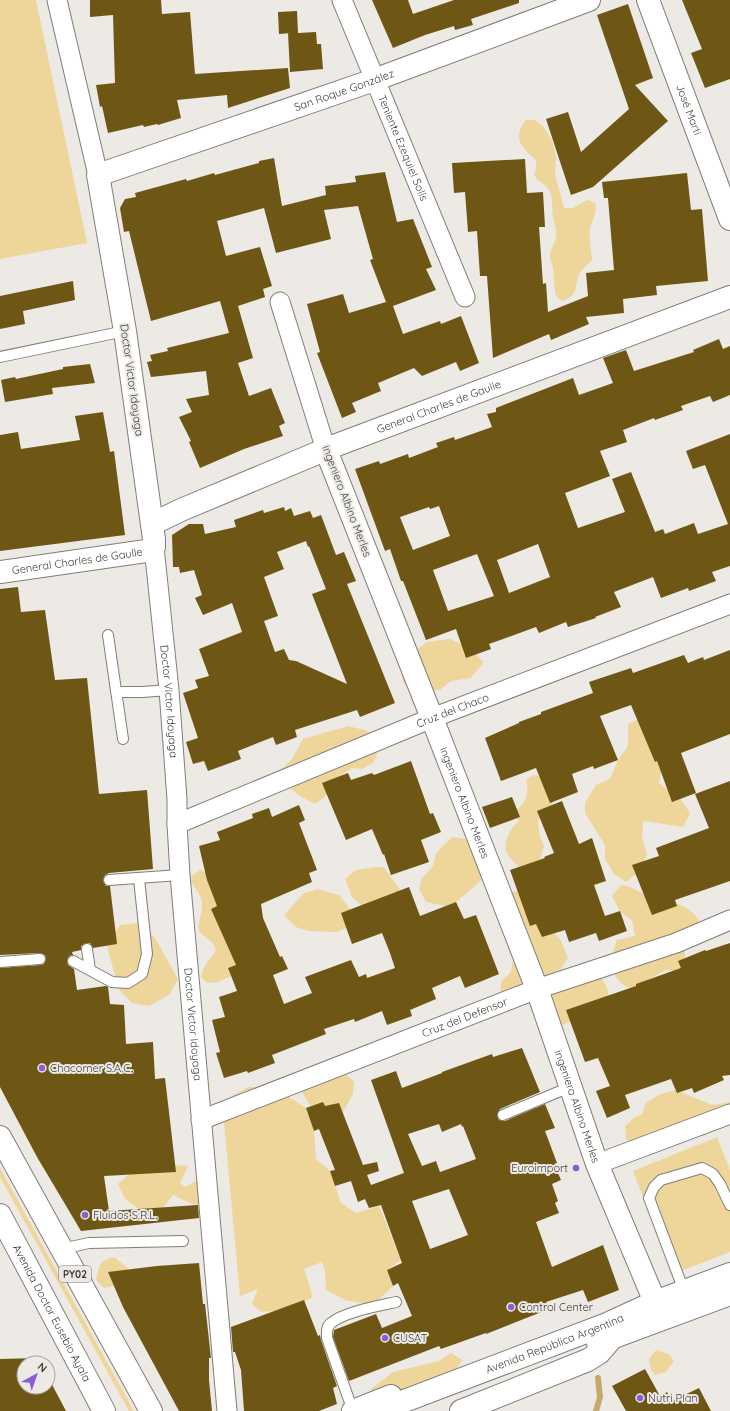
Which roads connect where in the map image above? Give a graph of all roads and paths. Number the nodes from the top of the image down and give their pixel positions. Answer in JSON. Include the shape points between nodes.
{"nodes":[{"id":1,"x":57,"y":0,"type":"edge"},
{"id":2,"x":342,"y":0,"type":"edge"},
{"id":3,"x":589,"y":0,"type":"edge"},
{"id":4,"x":648,"y":0,"type":"edge"},
{"id":5,"x":374,"y":80,"type":"junction"},
{"id":6,"x":98,"y":175,"type":"junction"},
{"id":7,"x":730,"y":219,"type":"edge"},
{"id":8,"x":464,"y":297,"type":"dead end"},
{"id":9,"x":730,"y":297,"type":"edge"},
{"id":10,"x":280,"y":302,"type":"dead end"},
{"id":11,"x":125,"y":331,"type":"junction"},
{"id":12,"x":0,"y":357,"type":"edge"},
{"id":13,"x":326,"y":450,"type":"junction"},
{"id":14,"x":152,"y":524,"type":"junction"},
{"id":15,"x":154,"y":547,"type":"junction"},
{"id":16,"x":0,"y":572,"type":"edge"},
{"id":17,"x":730,"y":604,"type":"edge"},
{"id":18,"x":108,"y":635,"type":"dead end"},
{"id":19,"x":169,"y":690,"type":"junction"},
{"id":20,"x":116,"y":692,"type":"junction"},
{"id":21,"x":432,"y":718,"type":"junction"},
{"id":22,"x":123,"y":739,"type":"dead end"},
{"id":23,"x":177,"y":824,"type":"junction"},
{"id":24,"x":180,"y":875,"type":"junction"},
{"id":25,"x":139,"y":878,"type":"junction"},
{"id":26,"x":110,"y":880,"type":"dead end"},
{"id":27,"x":730,"y":920,"type":"edge"},
{"id":28,"x":87,"y":949,"type":"dead end"},
{"id":29,"x":40,"y":959,"type":"dead end"},
{"id":30,"x":73,"y":961,"type":"dead end"},
{"id":31,"x":0,"y":962,"type":"edge"},
{"id":32,"x":90,"y":970,"type":"junction"},
{"id":33,"x":537,"y":989,"type":"junction"},
{"id":34,"x":570,"y":1087,"type":"junction"},
{"id":35,"x":730,"y":1114,"type":"edge"},
{"id":36,"x":503,"y":1115,"type":"dead end"},
{"id":37,"x":201,"y":1120,"type":"junction"},
{"id":38,"x":0,"y":1137,"type":"edge"},
{"id":39,"x":597,"y":1164,"type":"junction"},
{"id":40,"x":730,"y":1205,"type":"edge"},
{"id":41,"x":0,"y":1215,"type":"edge"},
{"id":42,"x":183,"y":1241,"type":"dead end"},
{"id":43,"x":61,"y":1249,"type":"junction"},
{"id":44,"x":730,"y":1274,"type":"edge"},
{"id":45,"x":684,"y":1291,"type":"junction"},
{"id":46,"x":730,"y":1294,"type":"edge"},
{"id":47,"x":396,"y":1302,"type":"dead end"},
{"id":48,"x":655,"y":1302,"type":"junction"},
{"id":49,"x":600,"y":1334,"type":"junction"},
{"id":50,"x":104,"y":1411,"type":"edge"},
{"id":51,"x":151,"y":1411,"type":"edge"},
{"id":52,"x":227,"y":1411,"type":"edge"},
{"id":53,"x":353,"y":1411,"type":"edge"},
{"id":54,"x":378,"y":1411,"type":"edge"},
{"id":55,"x":417,"y":1411,"type":"edge"},
{"id":56,"x":461,"y":1411,"type":"edge"}],
"edges":[{"from":1,"to":6,"type":"street","name":"Doctor Victor Idoyaga"},
{"from":2,"to":5,"type":"street","name":"Teniente Ezequiel Solís"},
{"from":3,"to":5,"type":"main road","name":"San Roque González"},
{"from":4,"to":7,"type":"main road","name":"José Martí"},
{"from":5,"to":6,"type":"main road","name":"San Roque González"},
{"from":5,"to":8,"type":"street","name":"Teniente Ezequiel Solís"},
{"from":6,"to":11,"type":"main road","name":"Doctor Victor Idoyaga"},
{"from":9,"to":13,"type":"main road","name":"General Charles de Gaulle"},
{"from":10,"to":13,"type":"street","name":"ingeniero Albino Merles"},
{"from":11,"to":12,"type":"lane"},
{"from":11,"to":14,"type":"main road","name":"Doctor Victor Idoyaga"},
{"from":13,"to":14,"type":"main road","name":"General Charles de Gaulle"},
{"from":13,"to":21,"type":"main road","name":"ingeniero Albino Merles"},
{"from":14,"to":15,"type":"main road","name":"Doctor Victor Idoyaga"},
{"from":15,"to":16,"type":"main road","name":"General Charles de Gaulle","via":[[146,551]]},
{"from":15,"to":19,"type":"street","name":"Doctor Victor Idoyaga"},
{"from":17,"to":21,"type":"street","name":"Cruz del Chaco"},
{"from":18,"to":20,"type":"lane"},
{"from":19,"to":20,"type":"lane"},
{"from":19,"to":23,"type":"street","name":"Doctor Victor Idoyaga"},
{"from":20,"to":22,"type":"lane"},
{"from":21,"to":23,"type":"street","name":"Cruz del Chaco"},
{"from":21,"to":33,"type":"main road","name":"ingeniero Albino Merles"},
{"from":23,"to":24,"type":"street","name":"Doctor Victor Idoyaga"},
{"from":24,"to":25,"type":"lane"},
{"from":24,"to":37,"type":"street","name":"Doctor Victor Idoyaga"},
{"from":25,"to":26,"type":"lane"},
{"from":25,"to":32,"type":"lane","via":[[147,954],[142,974],[128,983],[112,982]]},
{"from":27,"to":33,"type":"street","name":"Cruz del Defensor","via":[[676,943]]},
{"from":28,"to":32,"type":"lane"},
{"from":29,"to":31,"type":"lane"},
{"from":30,"to":32,"type":"lane"},
{"from":33,"to":34,"type":"main road","name":"ingeniero Albino Merles"},
{"from":33,"to":37,"type":"street","name":"Cruz del Defensor"},
{"from":34,"to":36,"type":"lane"},
{"from":34,"to":39,"type":"main road","name":"ingeniero Albino Merles"},
{"from":35,"to":39,"type":"street"},
{"from":37,"to":52,"type":"street","name":"Doctor Victor Idoyaga"},
{"from":38,"to":43,"type":"main road","number":"PY02"},
{"from":39,"to":48,"type":"main road","name":"ingeniero Albino Merles"},
{"from":40,"to":45,"type":"lane","via":[[713,1174],[702,1168],[661,1180],[654,1187],[649,1198]]},
{"from":41,"to":50,"type":"main road","name":"Avenida Doctor Eusebio Ayala"},
{"from":42,"to":43,"type":"lane","via":[[89,1243]]},
{"from":43,"to":51,"type":"main road","number":"PY02"},
{"from":44,"to":45,"type":"main road","name":"Avenida República Argentina"},
{"from":45,"to":48,"type":"main road","name":"Avenida República Argentina"},
{"from":46,"to":49,"type":"main road","name":"Avenida República Argentina"},
{"from":47,"to":53,"type":"lane","via":[[344,1315],[330,1324],[326,1330]]},
{"from":48,"to":49,"type":"main road","name":"Avenida República Argentina"},
{"from":49,"to":53,"type":"main road","via":[[595,1320],[579,1322]]},
{"from":49,"to":54,"type":"main road","name":"Avenida República Argentina"},
{"from":49,"to":55,"type":"main road","name":"Avenida República Argentina"},
{"from":49,"to":56,"type":"main road","via":[[599,1353],[588,1360]]}]}
